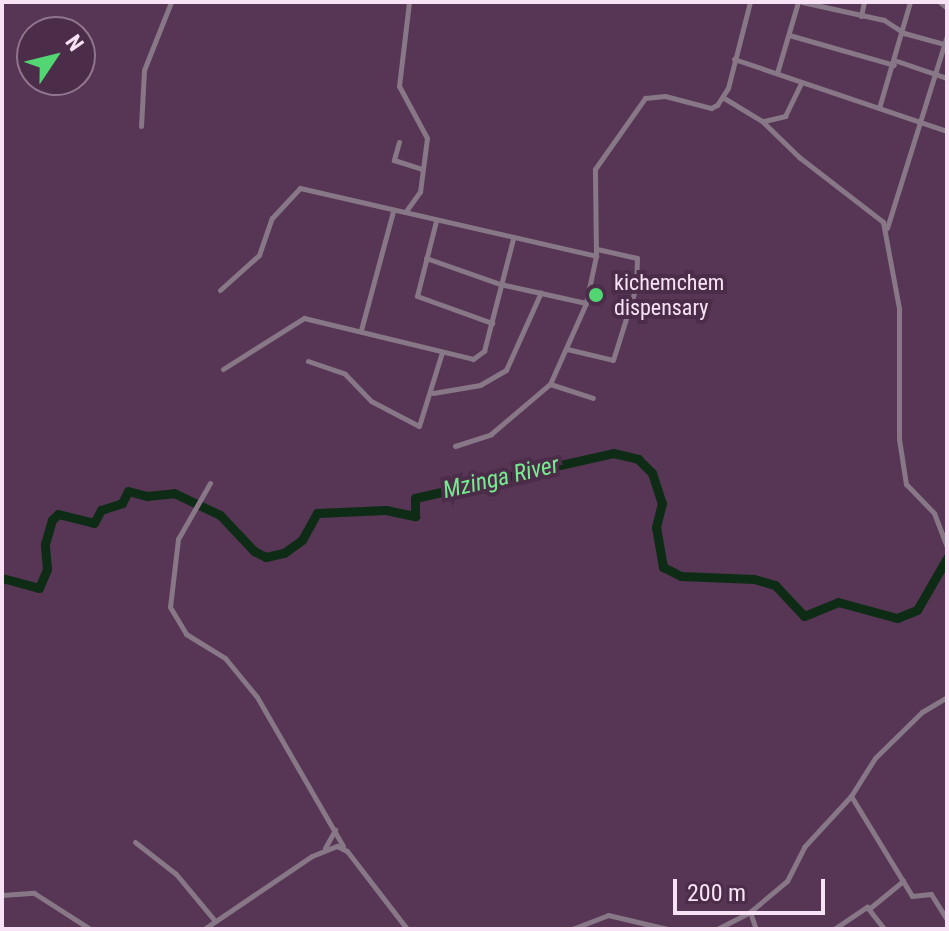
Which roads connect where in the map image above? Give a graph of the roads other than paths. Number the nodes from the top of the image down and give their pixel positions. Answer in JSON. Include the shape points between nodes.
{"nodes":[{"id":1,"x":171,"y":2,"type":"edge"},
{"id":2,"x":409,"y":2,"type":"edge"},
{"id":3,"x":750,"y":2,"type":"edge"},
{"id":4,"x":800,"y":2,"type":"edge"},
{"id":5,"x":864,"y":2,"type":"edge"},
{"id":6,"x":910,"y":2,"type":"edge"},
{"id":7,"x":940,"y":2,"type":"edge"},
{"id":8,"x":947,"y":8,"type":"edge"},
{"id":9,"x":861,"y":16,"type":"junction"},
{"id":10,"x":904,"y":33,"type":"junction"},
{"id":11,"x":789,"y":35,"type":"junction"},
{"id":12,"x":947,"y":35,"type":"edge"},
{"id":13,"x":944,"y":44,"type":"junction"},
{"id":14,"x":734,"y":59,"type":"junction"},
{"id":15,"x":896,"y":63,"type":"junction"},
{"id":16,"x":777,"y":73,"type":"junction"},
{"id":17,"x":935,"y":73,"type":"junction"},
{"id":18,"x":947,"y":78,"type":"edge"},
{"id":19,"x":801,"y":83,"type":"junction"},
{"id":20,"x":724,"y":98,"type":"junction"},
{"id":21,"x":879,"y":108,"type":"junction"},
{"id":22,"x":762,"y":121,"type":"junction"},
{"id":23,"x":923,"y":124,"type":"junction"},
{"id":24,"x":141,"y":126,"type":"dead end"},
{"id":25,"x":947,"y":131,"type":"edge"},
{"id":26,"x":399,"y":142,"type":"dead end"},
{"id":27,"x":422,"y":169,"type":"junction"},
{"id":28,"x":393,"y":211,"type":"junction"},
{"id":29,"x":406,"y":211,"type":"junction"},
{"id":30,"x":436,"y":221,"type":"junction"},
{"id":31,"x":887,"y":230,"type":"junction"},
{"id":32,"x":513,"y":239,"type":"junction"},
{"id":33,"x":597,"y":253,"type":"junction"},
{"id":34,"x":426,"y":258,"type":"junction"},
{"id":35,"x":500,"y":284,"type":"junction"},
{"id":36,"x":220,"y":290,"type":"dead end"},
{"id":37,"x":541,"y":292,"type":"junction"},
{"id":38,"x":586,"y":303,"type":"junction"},
{"id":39,"x":492,"y":323,"type":"junction"},
{"id":40,"x":361,"y":330,"type":"junction"},
{"id":41,"x":567,"y":349,"type":"junction"},
{"id":42,"x":442,"y":352,"type":"junction"},
{"id":43,"x":308,"y":361,"type":"dead end"},
{"id":44,"x":223,"y":369,"type":"dead end"},
{"id":45,"x":550,"y":384,"type":"junction"},
{"id":46,"x":433,"y":393,"type":"junction"},
{"id":47,"x":593,"y":398,"type":"dead end"},
{"id":48,"x":455,"y":446,"type":"dead end"},
{"id":49,"x":210,"y":483,"type":"dead end"},
{"id":50,"x":947,"y":547,"type":"edge"},
{"id":51,"x":947,"y":697,"type":"edge"},
{"id":52,"x":851,"y":796,"type":"junction"},
{"id":53,"x":335,"y":830,"type":"junction"},
{"id":54,"x":135,"y":842,"type":"dead end"},
{"id":55,"x":343,"y":846,"type":"junction"},
{"id":56,"x":324,"y":849,"type":"junction"},
{"id":57,"x":903,"y":881,"type":"junction"},
{"id":58,"x":2,"y":895,"type":"edge"},
{"id":59,"x":870,"y":909,"type":"junction"},
{"id":60,"x":750,"y":912,"type":"junction"},
{"id":61,"x":216,"y":920,"type":"junction"},
{"id":62,"x":947,"y":920,"type":"edge"},
{"id":63,"x":206,"y":928,"type":"edge"},
{"id":64,"x":90,"y":929,"type":"edge"},
{"id":65,"x":217,"y":929,"type":"edge"},
{"id":66,"x":407,"y":929,"type":"edge"},
{"id":67,"x":572,"y":929,"type":"edge"},
{"id":68,"x":667,"y":929,"type":"edge"},
{"id":69,"x":717,"y":929,"type":"edge"},
{"id":70,"x":756,"y":929,"type":"edge"},
{"id":71,"x":834,"y":929,"type":"edge"},
{"id":72,"x":884,"y":929,"type":"edge"}],
"edges":[{"from":1,"to":24,"type":"street","via":[[144,70]]},
{"from":2,"to":27,"type":"street","via":[[398,81],[427,138]]},
{"from":3,"to":14,"type":"street"},
{"from":4,"to":9,"type":"street"},
{"from":4,"to":11,"type":"street"},
{"from":5,"to":9,"type":"street"},
{"from":6,"to":10,"type":"street"},
{"from":7,"to":8,"type":"street"},
{"from":9,"to":10,"type":"street","via":[[884,20]]},
{"from":10,"to":13,"type":"street"},
{"from":10,"to":15,"type":"street"},
{"from":11,"to":15,"type":"street"},
{"from":11,"to":16,"type":"street"},
{"from":12,"to":13,"type":"street"},
{"from":13,"to":17,"type":"street"},
{"from":14,"to":16,"type":"street"},
{"from":14,"to":20,"type":"street"},
{"from":15,"to":17,"type":"street"},
{"from":15,"to":21,"type":"street"},
{"from":16,"to":19,"type":"street"},
{"from":17,"to":18,"type":"street"},
{"from":17,"to":23,"type":"street"},
{"from":19,"to":21,"type":"street"},
{"from":19,"to":22,"type":"street","via":[[785,116]]},
{"from":20,"to":22,"type":"street"},
{"from":20,"to":33,"type":"street","via":[[711,108],[665,96],[645,98],[592,175]]},
{"from":21,"to":23,"type":"street"},
{"from":22,"to":31,"type":"street","via":[[817,172],[879,217]]},
{"from":23,"to":25,"type":"street"},
{"from":23,"to":31,"type":"street"},
{"from":26,"to":27,"type":"street","via":[[394,160]]},
{"from":27,"to":29,"type":"street","via":[[420,192]]},
{"from":28,"to":29,"type":"street"},
{"from":28,"to":36,"type":"street","via":[[326,191],[294,190],[272,218],[259,255]]},
{"from":28,"to":40,"type":"street"},
{"from":29,"to":30,"type":"street"},
{"from":30,"to":32,"type":"street"},
{"from":30,"to":34,"type":"street"},
{"from":31,"to":50,"type":"street","via":[[899,308],[899,451],[906,484],[934,513]]},
{"from":32,"to":33,"type":"street"},
{"from":32,"to":35,"type":"street"},
{"from":33,"to":38,"type":"street"},
{"from":33,"to":41,"type":"street","via":[[637,258],[636,287],[613,360]]},
{"from":34,"to":35,"type":"street"},
{"from":34,"to":39,"type":"street","via":[[419,299]]},
{"from":35,"to":37,"type":"street"},
{"from":35,"to":39,"type":"street"},
{"from":37,"to":38,"type":"street"},
{"from":37,"to":46,"type":"street","via":[[506,370],[480,385]]},
{"from":38,"to":41,"type":"street"},
{"from":39,"to":42,"type":"street","via":[[484,351],[473,359]]},
{"from":40,"to":42,"type":"street"},
{"from":40,"to":44,"type":"street","via":[[299,319]]},
{"from":41,"to":45,"type":"street"},
{"from":42,"to":46,"type":"street"},
{"from":43,"to":46,"type":"street","via":[[345,374],[375,405],[419,426]]},
{"from":45,"to":47,"type":"street"},
{"from":45,"to":48,"type":"street","via":[[491,434]]},
{"from":49,"to":53,"type":"street","via":[[178,539],[170,607],[186,634],[225,658],[257,697]]},
{"from":51,"to":52,"type":"street","via":[[922,712],[875,758]]},
{"from":52,"to":57,"type":"street"},
{"from":52,"to":60,"type":"street","via":[[804,847],[787,881]]},
{"from":53,"to":55,"type":"street"},
{"from":53,"to":56,"type":"street"},
{"from":54,"to":61,"type":"street","via":[[176,874]]},
{"from":55,"to":56,"type":"street"},
{"from":55,"to":66,"type":"street"},
{"from":56,"to":61,"type":"street"},
{"from":57,"to":59,"type":"street"},
{"from":57,"to":62,"type":"street","via":[[916,898],[931,894]]},
{"from":58,"to":64,"type":"street","via":[[34,893]]},
{"from":59,"to":71,"type":"street","via":[[863,907]]},
{"from":59,"to":72,"type":"street"},
{"from":60,"to":69,"type":"street"},
{"from":60,"to":70,"type":"street"},
{"from":61,"to":63,"type":"street"},
{"from":61,"to":65,"type":"street"},
{"from":63,"to":65,"type":"street"},
{"from":67,"to":68,"type":"street","via":[[608,915]]}]}
